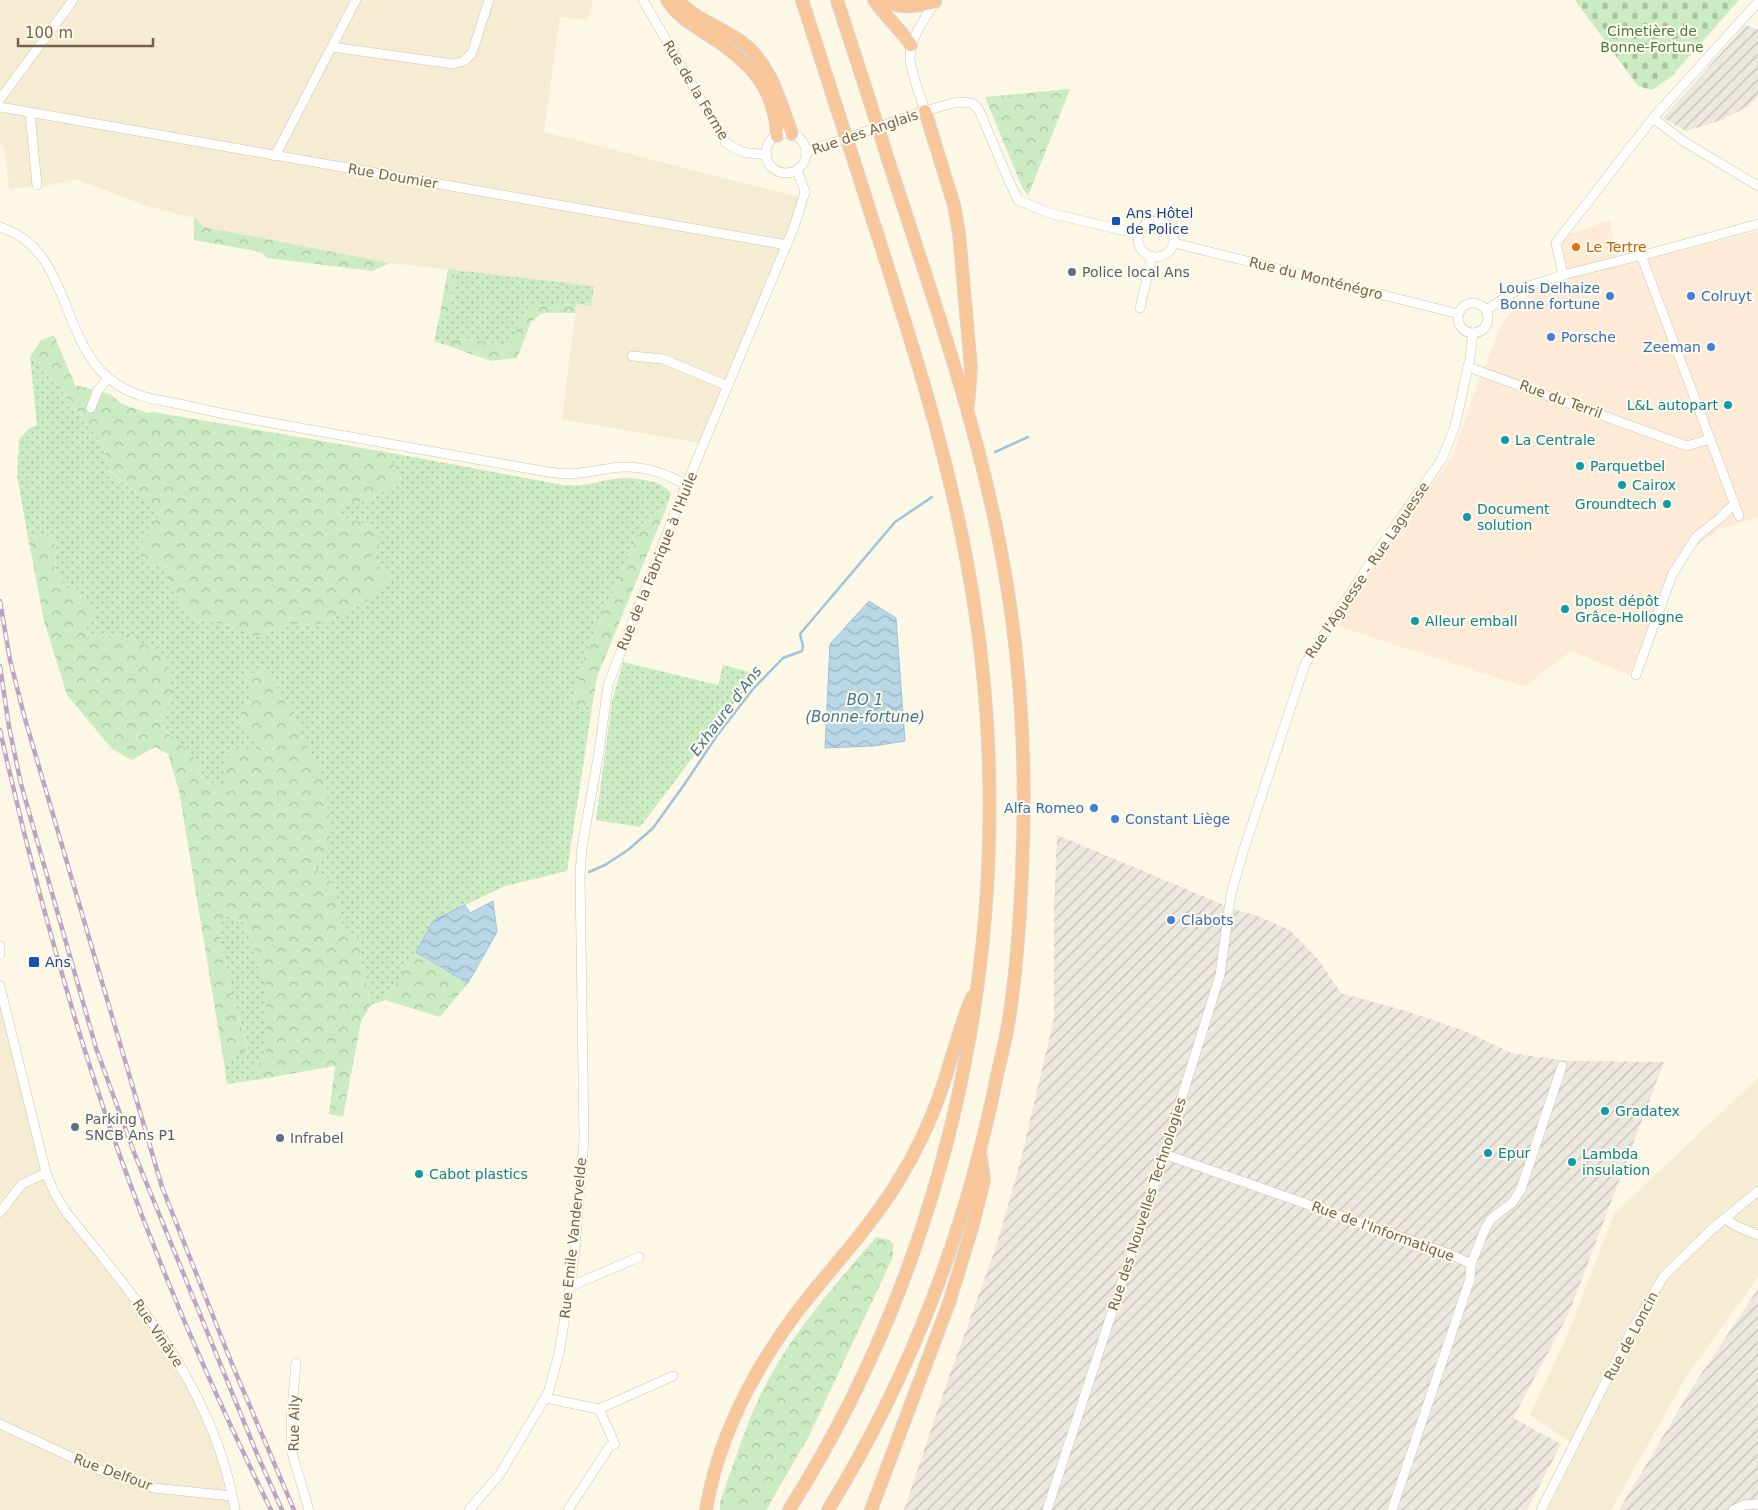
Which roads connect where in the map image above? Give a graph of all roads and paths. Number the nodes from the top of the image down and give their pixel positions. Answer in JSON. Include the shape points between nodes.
{"nodes":[{"id":1,"x":73,"y":0,"type":"edge"},
{"id":2,"x":356,"y":0,"type":"edge"},
{"id":3,"x":489,"y":0,"type":"edge"},
{"id":4,"x":643,"y":0,"type":"edge"},
{"id":5,"x":667,"y":0,"type":"edge"},
{"id":6,"x":678,"y":0,"type":"edge"},
{"id":7,"x":802,"y":0,"type":"edge"},
{"id":8,"x":837,"y":0,"type":"edge"},
{"id":9,"x":874,"y":0,"type":"edge"},
{"id":10,"x":884,"y":0,"type":"edge"},
{"id":11,"x":936,"y":1,"type":"edge"},
{"id":12,"x":1758,"y":2,"type":"edge"},
{"id":13,"x":911,"y":45,"type":"junction"},
{"id":14,"x":332,"y":47,"type":"junction"},
{"id":15,"x":0,"y":99,"type":"edge"},
{"id":16,"x":0,"y":107,"type":"edge"},
{"id":17,"x":924,"y":111,"type":"junction"},
{"id":18,"x":30,"y":113,"type":"junction"},
{"id":19,"x":1653,"y":118,"type":"junction"},
{"id":20,"x":792,"y":134,"type":"junction"},
{"id":21,"x":777,"y":136,"type":"junction"},
{"id":22,"x":806,"y":152,"type":"junction"},
{"id":23,"x":767,"y":155,"type":"junction"},
{"id":24,"x":275,"y":156,"type":"junction"},
{"id":25,"x":797,"y":170,"type":"junction"},
{"id":26,"x":37,"y":185,"type":"dead end"},
{"id":27,"x":1758,"y":186,"type":"edge"},
{"id":28,"x":1758,"y":224,"type":"edge"},
{"id":29,"x":0,"y":227,"type":"edge"},
{"id":30,"x":1139,"y":234,"type":"junction"},
{"id":31,"x":1174,"y":242,"type":"junction"},
{"id":32,"x":787,"y":245,"type":"junction"},
{"id":33,"x":1641,"y":255,"type":"junction"},
{"id":34,"x":1152,"y":256,"type":"junction"},
{"id":35,"x":1563,"y":275,"type":"junction"},
{"id":36,"x":1140,"y":308,"type":"dead end"},
{"id":37,"x":1486,"y":310,"type":"junction"},
{"id":38,"x":1459,"y":314,"type":"junction"},
{"id":39,"x":1473,"y":333,"type":"junction"},
{"id":40,"x":632,"y":356,"type":"dead end"},
{"id":41,"x":1468,"y":367,"type":"junction"},
{"id":42,"x":108,"y":378,"type":"junction"},
{"id":43,"x":728,"y":386,"type":"junction"},
{"id":44,"x":92,"y":408,"type":"dead end"},
{"id":45,"x":967,"y":413,"type":"junction"},
{"id":46,"x":1710,"y":439,"type":"junction"},
{"id":47,"x":686,"y":485,"type":"junction"},
{"id":48,"x":1734,"y":504,"type":"junction"},
{"id":49,"x":1739,"y":516,"type":"dead end"},
{"id":50,"x":1636,"y":675,"type":"dead end"},
{"id":51,"x":1231,"y":894,"type":"joint"},
{"id":52,"x":0,"y":946,"type":"edge"},
{"id":53,"x":0,"y":954,"type":"edge"},
{"id":54,"x":582,"y":970,"type":"joint"},
{"id":55,"x":978,"y":984,"type":"junction"},
{"id":56,"x":0,"y":986,"type":"edge"},
{"id":57,"x":1562,"y":1066,"type":"dead end"},
{"id":58,"x":980,"y":1150,"type":"junction"},
{"id":59,"x":1164,"y":1154,"type":"junction"},
{"id":60,"x":46,"y":1173,"type":"junction"},
{"id":61,"x":1758,"y":1191,"type":"edge"},
{"id":62,"x":0,"y":1212,"type":"edge"},
{"id":63,"x":1725,"y":1219,"type":"junction"},
{"id":64,"x":1758,"y":1235,"type":"edge"},
{"id":65,"x":639,"y":1257,"type":"dead end"},
{"id":66,"x":1471,"y":1264,"type":"junction"},
{"id":67,"x":569,"y":1287,"type":"junction"},
{"id":68,"x":296,"y":1363,"type":"dead end"},
{"id":69,"x":673,"y":1376,"type":"dead end"},
{"id":70,"x":545,"y":1398,"type":"junction"},
{"id":71,"x":599,"y":1409,"type":"junction"},
{"id":72,"x":0,"y":1424,"type":"edge"},
{"id":73,"x":232,"y":1496,"type":"junction"},
{"id":74,"x":1758,"y":1504,"type":"edge"},
{"id":75,"x":234,"y":1510,"type":"edge"},
{"id":76,"x":309,"y":1510,"type":"edge"},
{"id":77,"x":469,"y":1510,"type":"edge"},
{"id":78,"x":568,"y":1510,"type":"edge"},
{"id":79,"x":706,"y":1510,"type":"edge"},
{"id":80,"x":789,"y":1510,"type":"edge"},
{"id":81,"x":828,"y":1510,"type":"edge"},
{"id":82,"x":871,"y":1510,"type":"edge"},
{"id":83,"x":1047,"y":1510,"type":"edge"},
{"id":84,"x":1392,"y":1510,"type":"edge"},
{"id":85,"x":1541,"y":1510,"type":"edge"},
{"id":86,"x":1733,"y":1510,"type":"edge"}],
"edges":[{"from":1,"to":15,"type":"street"},
{"from":2,"to":14,"type":"street"},
{"from":3,"to":14,"type":"street","via":[[472,52],[464,61],[453,64]]},
{"from":4,"to":23,"type":"street","name":"Rue de la Ferme","via":[[726,143],[742,152]]},
{"from":5,"to":21,"type":"highway","via":[[685,20],[732,50],[757,76],[772,108]]},
{"from":6,"to":20,"type":"highway","via":[[688,11],[742,42],[754,53],[765,66]]},
{"from":7,"to":55,"type":"highway","bridge":true,"via":[[937,430],[958,517],[981,646],[988,722],[990,811]]},
{"from":8,"to":45,"type":"highway","bridge":true},
{"from":9,"to":13,"type":"highway"},
{"from":10,"to":11,"type":"highway","via":[[892,5],[912,7]]},
{"from":11,"to":13,"type":"street"},
{"from":12,"to":19,"type":"street"},
{"from":13,"to":17,"type":"street","name":"Rue des Anglais","via":[[910,59]]},
{"from":14,"to":24,"type":"street"},
{"from":16,"to":18,"type":"street","name":"Rue Doumier"},
{"from":17,"to":22,"type":"street","name":"Rue des Anglais"},
{"from":17,"to":30,"type":"street","via":[[957,102],[972,103],[979,110],[1018,200],[1049,213]]},
{"from":17,"to":45,"type":"highway","via":[[960,233],[971,368]]},
{"from":18,"to":24,"type":"street","name":"Rue Doumier"},
{"from":18,"to":26,"type":"street"},
{"from":19,"to":27,"type":"street","via":[[1683,141]]},
{"from":19,"to":35,"type":"street","via":[[1556,243]]},
{"from":20,"to":21,"type":"street"},
{"from":20,"to":22,"type":"street","via":[[801,140]]},
{"from":21,"to":23,"type":"street","via":[[768,146]]},
{"from":22,"to":25,"type":"street","via":[[802,166]]},
{"from":23,"to":25,"type":"street","via":[[773,168],[785,173]]},
{"from":24,"to":32,"type":"street","name":"Rue Doumier"},
{"from":25,"to":32,"type":"street","name":"Rue de la Fabrique à l'Huile","via":[[805,192]]},
{"from":28,"to":33,"type":"street"},
{"from":29,"to":42,"type":"street","via":[[25,239],[46,261],[84,350]]},
{"from":30,"to":31,"type":"street","via":[[1147,223],[1159,221],[1172,230]]},
{"from":30,"to":34,"type":"street","via":[[1140,246]]},
{"from":31,"to":34,"type":"street","via":[[1165,254]]},
{"from":31,"to":38,"type":"street","name":"Rue du Monténégro"},
{"from":32,"to":43,"type":"street","name":"Rue de la Fabrique à l'Huile"},
{"from":33,"to":35,"type":"street"},
{"from":33,"to":46,"type":"street"},
{"from":34,"to":36,"type":"street"},
{"from":35,"to":37,"type":"street","via":[[1519,289]]},
{"from":37,"to":38,"type":"street","via":[[1478,304],[1468,304]]},
{"from":37,"to":39,"type":"street","via":[[1487,323]]},
{"from":38,"to":39,"type":"street","via":[[1463,328]]},
{"from":39,"to":41,"type":"street","name":"Rue l'Aguesse - Rue Laguesse"},
{"from":40,"to":43,"type":"street","via":[[668,361]]},
{"from":41,"to":46,"type":"street","name":"Rue du Terril","via":[[1687,446]]},
{"from":41,"to":51,"type":"street","name":"Rue l'Aguesse - Rue Laguesse","via":[[1455,426],[1442,459],[1305,664]]},
{"from":42,"to":44,"type":"street","via":[[97,392]]},
{"from":42,"to":47,"type":"street","via":[[129,391],[150,398],[243,417],[562,474],[623,467],[645,468]]},
{"from":43,"to":47,"type":"street","name":"Rue de la Fabrique à l'Huile"},
{"from":45,"to":58,"type":"highway","via":[[1003,565],[1013,630],[1024,773],[1020,916],[1010,1013]]},
{"from":46,"to":48,"type":"street"},
{"from":47,"to":54,"type":"street","name":"Rue de la Fabrique à l'Huile","via":[[608,685],[582,847]]},
{"from":48,"to":49,"type":"street"},
{"from":48,"to":50,"type":"street","via":[[1696,537],[1672,575]]},
{"from":51,"to":59,"type":"street","name":"Rue des Nouvelles Technologies","via":[[1220,975]]},
{"from":52,"to":53,"type":"street"},
{"from":54,"to":67,"type":"street","name":"Rue Emile Vandervelde","via":[[584,1139]]},
{"from":55,"to":79,"type":"highway","via":[[961,1023],[941,1091],[916,1149],[876,1213],[798,1311],[753,1376],[725,1439]]},
{"from":55,"to":80,"type":"highway","via":[[952,1125],[906,1275],[841,1421]]},
{"from":56,"to":60,"type":"street","name":"Rue Vinâve"},
{"from":57,"to":66,"type":"street","via":[[1521,1189],[1513,1202],[1491,1219]]},
{"from":58,"to":81,"type":"highway","via":[[943,1270],[913,1346],[884,1412]]},
{"from":58,"to":82,"type":"highway","via":[[984,1181],[972,1228],[949,1303]]},
{"from":59,"to":66,"type":"street","name":"Rue de l'Informatique"},
{"from":59,"to":83,"type":"street","name":"Rue des Nouvelles Technologies"},
{"from":60,"to":62,"type":"street","via":[[22,1184]]},
{"from":60,"to":73,"type":"street","name":"Rue Vinâve","via":[[66,1212],[124,1283],[176,1358],[216,1439]]},
{"from":61,"to":63,"type":"street","name":"Rue de Loncin"},
{"from":63,"to":64,"type":"street"},
{"from":63,"to":85,"type":"street","name":"Rue de Loncin","via":[[1663,1277],[1630,1334]]},
{"from":65,"to":67,"type":"street"},
{"from":66,"to":84,"type":"street","name":"Rue de l'Informatique","via":[[1470,1279]]},
{"from":67,"to":70,"type":"street","name":"Rue Emile Vandervelde","via":[[559,1354]]},
{"from":68,"to":76,"type":"street","name":"Rue Aily","via":[[292,1453]]},
{"from":69,"to":71,"type":"street"},
{"from":70,"to":71,"type":"street"},
{"from":70,"to":77,"type":"street","name":"Rue Emile Vandervelde","via":[[500,1474]]},
{"from":71,"to":78,"type":"street","via":[[615,1444],[610,1446]]},
{"from":72,"to":73,"type":"street","name":"Rue Delfour","via":[[97,1469],[154,1488]]},
{"from":73,"to":75,"type":"street","name":"Rue Vinâve"},
{"from":74,"to":86,"type":"street"}]}
